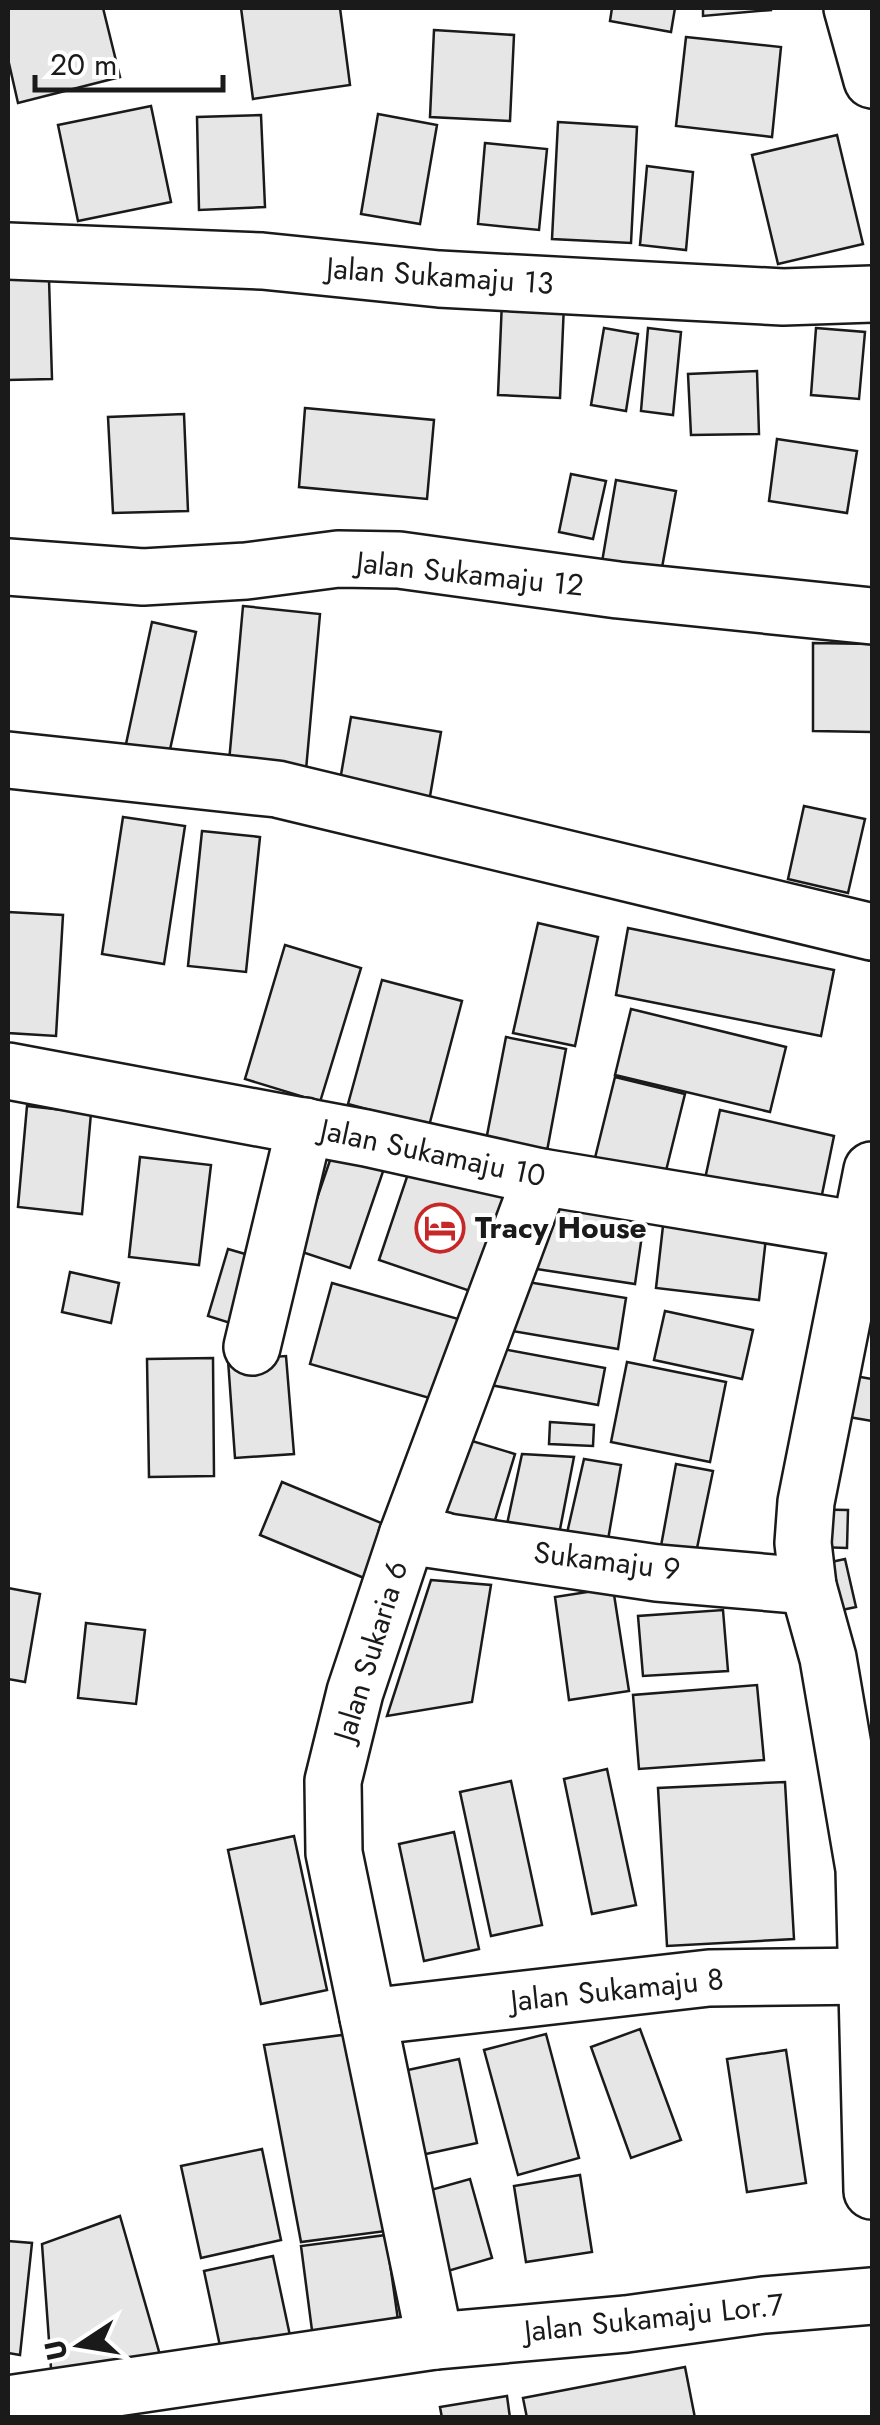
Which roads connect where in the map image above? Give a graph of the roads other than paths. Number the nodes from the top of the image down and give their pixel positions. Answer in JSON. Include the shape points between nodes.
{"nodes":[{"id":1,"x":852,"y":8,"type":"edge"},
{"id":2,"x":872,"y":80,"type":"edge"},
{"id":3,"x":8,"y":251,"type":"edge"},
{"id":4,"x":872,"y":294,"type":"edge"},
{"id":5,"x":8,"y":567,"type":"edge"},
{"id":6,"x":872,"y":616,"type":"edge"},
{"id":7,"x":8,"y":760,"type":"edge"},
{"id":8,"x":872,"y":932,"type":"edge"},
{"id":9,"x":8,"y":1071,"type":"edge"},
{"id":10,"x":305,"y":1126,"type":"junction"},
{"id":11,"x":872,"y":1170,"type":"edge"},
{"id":12,"x":541,"y":1177,"type":"junction"},
{"id":13,"x":866,"y":1231,"type":"edge"},
{"id":14,"x":252,"y":1347,"type":"dead end"},
{"id":15,"x":407,"y":1536,"type":"junction"},
{"id":16,"x":808,"y":1586,"type":"junction"},
{"id":17,"x":850,"y":1654,"type":"edge"},
{"id":18,"x":870,"y":1976,"type":"edge"},
{"id":19,"x":368,"y":2018,"type":"junction"},
{"id":20,"x":872,"y":2191,"type":"edge"},
{"id":21,"x":872,"y":2296,"type":"edge"},
{"id":22,"x":436,"y":2341,"type":"junction"},
{"id":23,"x":8,"y":2404,"type":"edge"}],
"edges":[{"from":1,"to":2,"type":"street"},
{"from":3,"to":4,"type":"street","name":"Jalan Sukamaju 13","via":[[262,261],[439,279],[784,297]]},
{"from":5,"to":6,"type":"street","name":"Jalan Sukamaju 12","via":[[144,577],[338,559],[399,560]]},
{"from":7,"to":8,"type":"street","via":[[277,789]]},
{"from":9,"to":10,"type":"street","name":"Jalan Sukamaju 10"},
{"from":10,"to":12,"type":"street","name":"Jalan Sukamaju 10"},
{"from":10,"to":14,"type":"street"},
{"from":11,"to":13,"type":"street"},
{"from":12,"to":13,"type":"street","name":"Jalan Sukamaju 10"},
{"from":12,"to":15,"type":"street"},
{"from":13,"to":16,"type":"street","via":[[806,1502]]},
{"from":15,"to":16,"type":"street","name":"Jalan Sukaria 6","via":[[657,1573]]},
{"from":15,"to":19,"type":"street","name":"Jalan Sukaria 6","via":[[355,1692],[334,1781],[334,1853]]},
{"from":16,"to":17,"type":"street"},
{"from":17,"to":18,"type":"street"},
{"from":18,"to":19,"type":"street","name":"Jalan Sukamaju 8","via":[[709,1978]]},
{"from":18,"to":20,"type":"street"},
{"from":19,"to":22,"type":"street","name":"Jalan Sukaria 6"},
{"from":21,"to":22,"type":"street","name":"Jalan Sukamaju Lor.7"},
{"from":22,"to":23,"type":"street","name":"Jalan Sukamaju Lor.7"}]}
